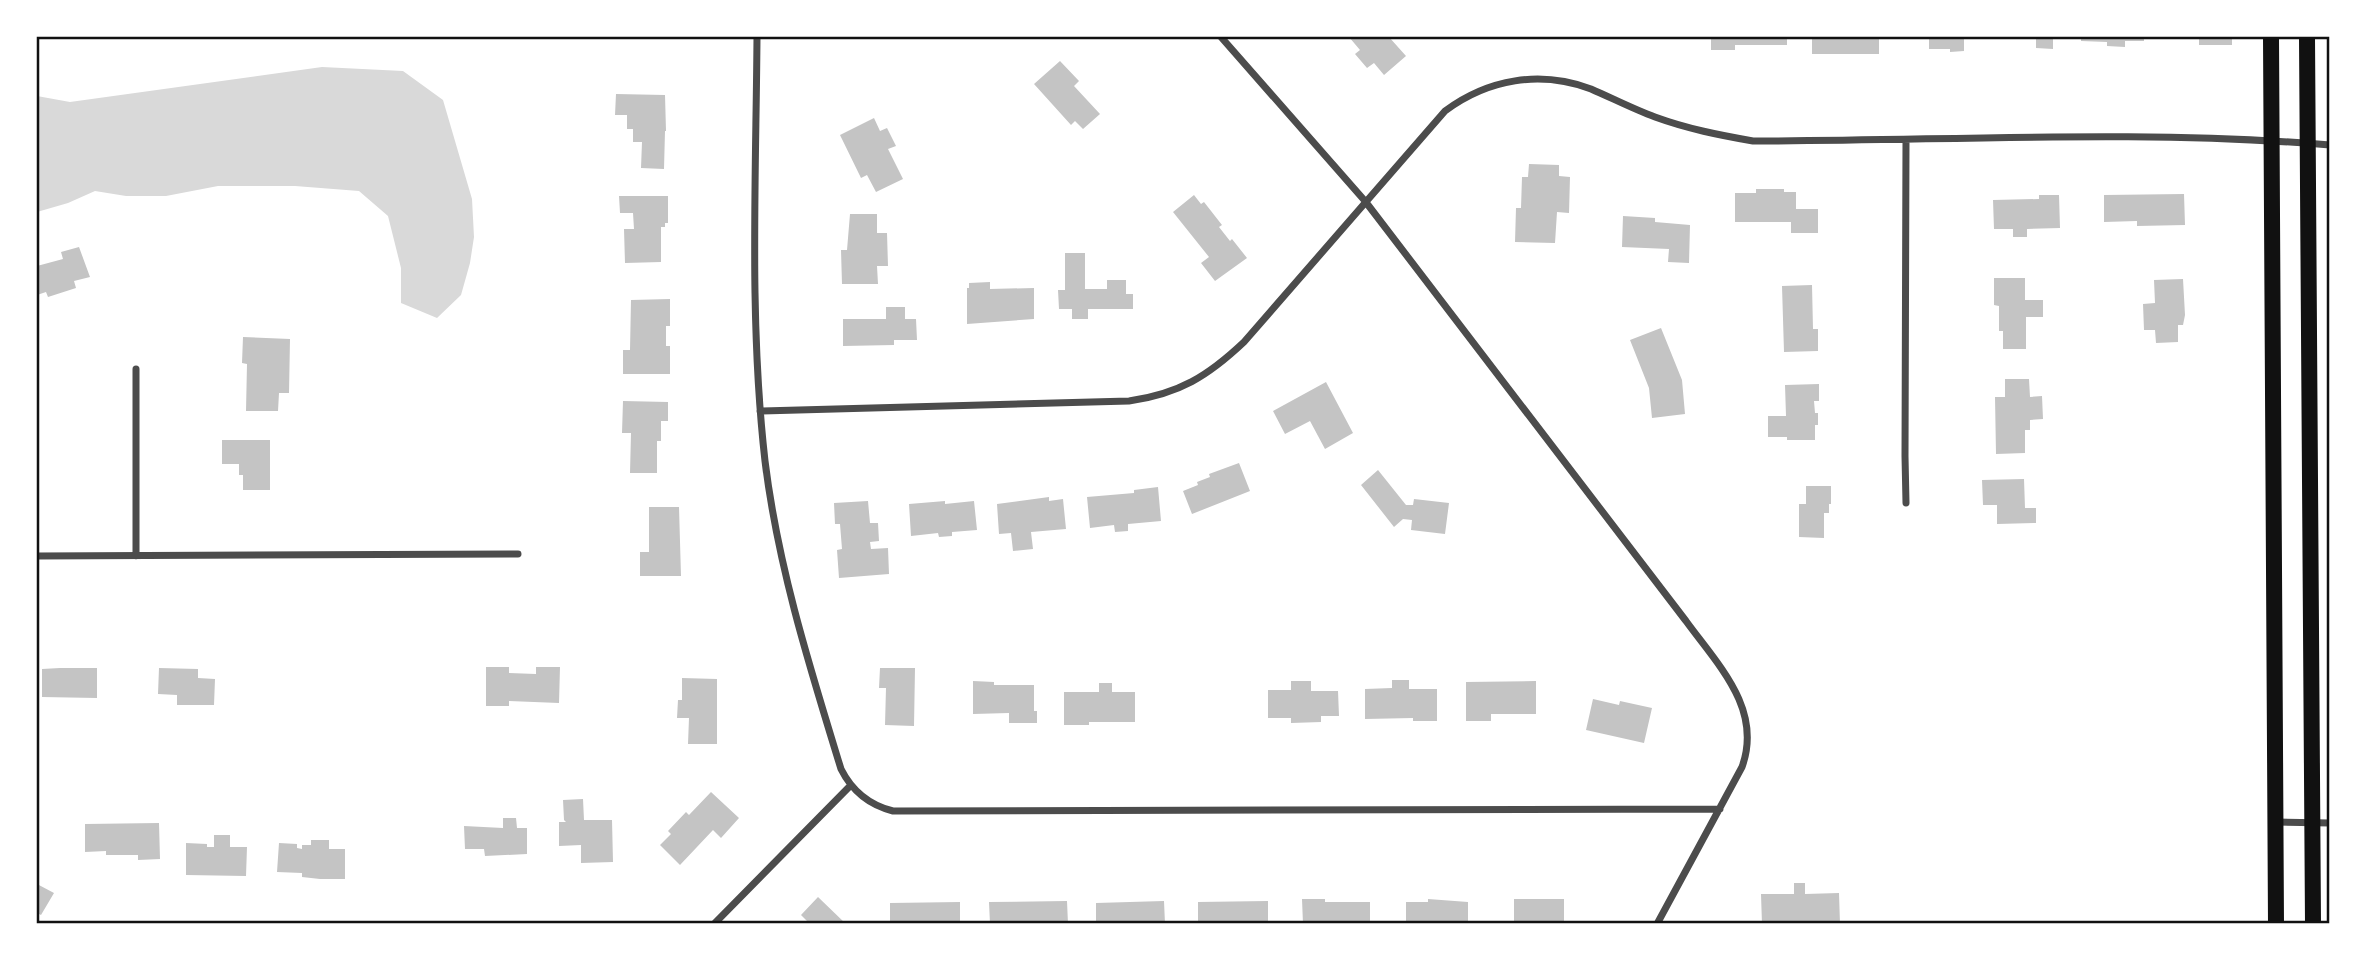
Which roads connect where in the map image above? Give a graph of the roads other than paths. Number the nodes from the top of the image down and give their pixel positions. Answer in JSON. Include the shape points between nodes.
{"nodes":[{"id":1,"x":757,"y":37,"type":"edge"},
{"id":2,"x":1221,"y":37,"type":"edge"},
{"id":3,"x":2271,"y":37,"type":"edge"},
{"id":4,"x":2307,"y":37,"type":"edge"},
{"id":5,"x":1906,"y":139,"type":"junction"},
{"id":6,"x":2272,"y":140,"type":"junction"},
{"id":7,"x":2308,"y":142,"type":"junction"},
{"id":8,"x":2330,"y":145,"type":"edge"},
{"id":9,"x":1365,"y":201,"type":"junction"},
{"id":10,"x":136,"y":369,"type":"dead end"},
{"id":11,"x":760,"y":411,"type":"junction"},
{"id":12,"x":1906,"y":503,"type":"dead end"},
{"id":13,"x":518,"y":554,"type":"dead end"},
{"id":14,"x":37,"y":556,"type":"edge"},
{"id":15,"x":136,"y":556,"type":"junction"},
{"id":16,"x":851,"y":785,"type":"junction"},
{"id":17,"x":1720,"y":809,"type":"junction"},
{"id":18,"x":2276,"y":822,"type":"junction"},
{"id":19,"x":2313,"y":823,"type":"junction"},
{"id":20,"x":2330,"y":823,"type":"edge"},
{"id":21,"x":714,"y":924,"type":"edge"},
{"id":22,"x":1657,"y":924,"type":"edge"},
{"id":23,"x":2276,"y":924,"type":"edge"},
{"id":24,"x":2314,"y":924,"type":"edge"}],
"edges":[{"from":1,"to":11,"type":"street"},
{"from":2,"to":9,"type":"street"},
{"from":3,"to":6,"type":"main road"},
{"from":4,"to":7,"type":"main road"},
{"from":5,"to":6,"type":"street","via":[[2158,136]]},
{"from":5,"to":9,"type":"street","via":[[1725,138],[1653,116],[1573,83],[1527,78],[1491,85],[1458,101]]},
{"from":5,"to":12,"type":"street"},
{"from":6,"to":7,"type":"street"},
{"from":6,"to":18,"type":"main road"},
{"from":7,"to":8,"type":"street"},
{"from":7,"to":19,"type":"main road"},
{"from":9,"to":11,"type":"street","via":[[1231,355],[1201,378],[1166,394],[1129,401]]},
{"from":9,"to":17,"type":"street","via":[[1732,685],[1745,711],[1749,739],[1742,766]]},
{"from":10,"to":15,"type":"street"},
{"from":11,"to":16,"type":"street","via":[[790,595],[841,769]]},
{"from":13,"to":15,"type":"street"},
{"from":14,"to":15,"type":"street"},
{"from":16,"to":17,"type":"street","via":[[861,796],[893,811]]},
{"from":16,"to":21,"type":"street"},
{"from":17,"to":22,"type":"street"},
{"from":18,"to":19,"type":"street"},
{"from":18,"to":23,"type":"main road"},
{"from":19,"to":20,"type":"street"},
{"from":19,"to":24,"type":"main road"}]}
